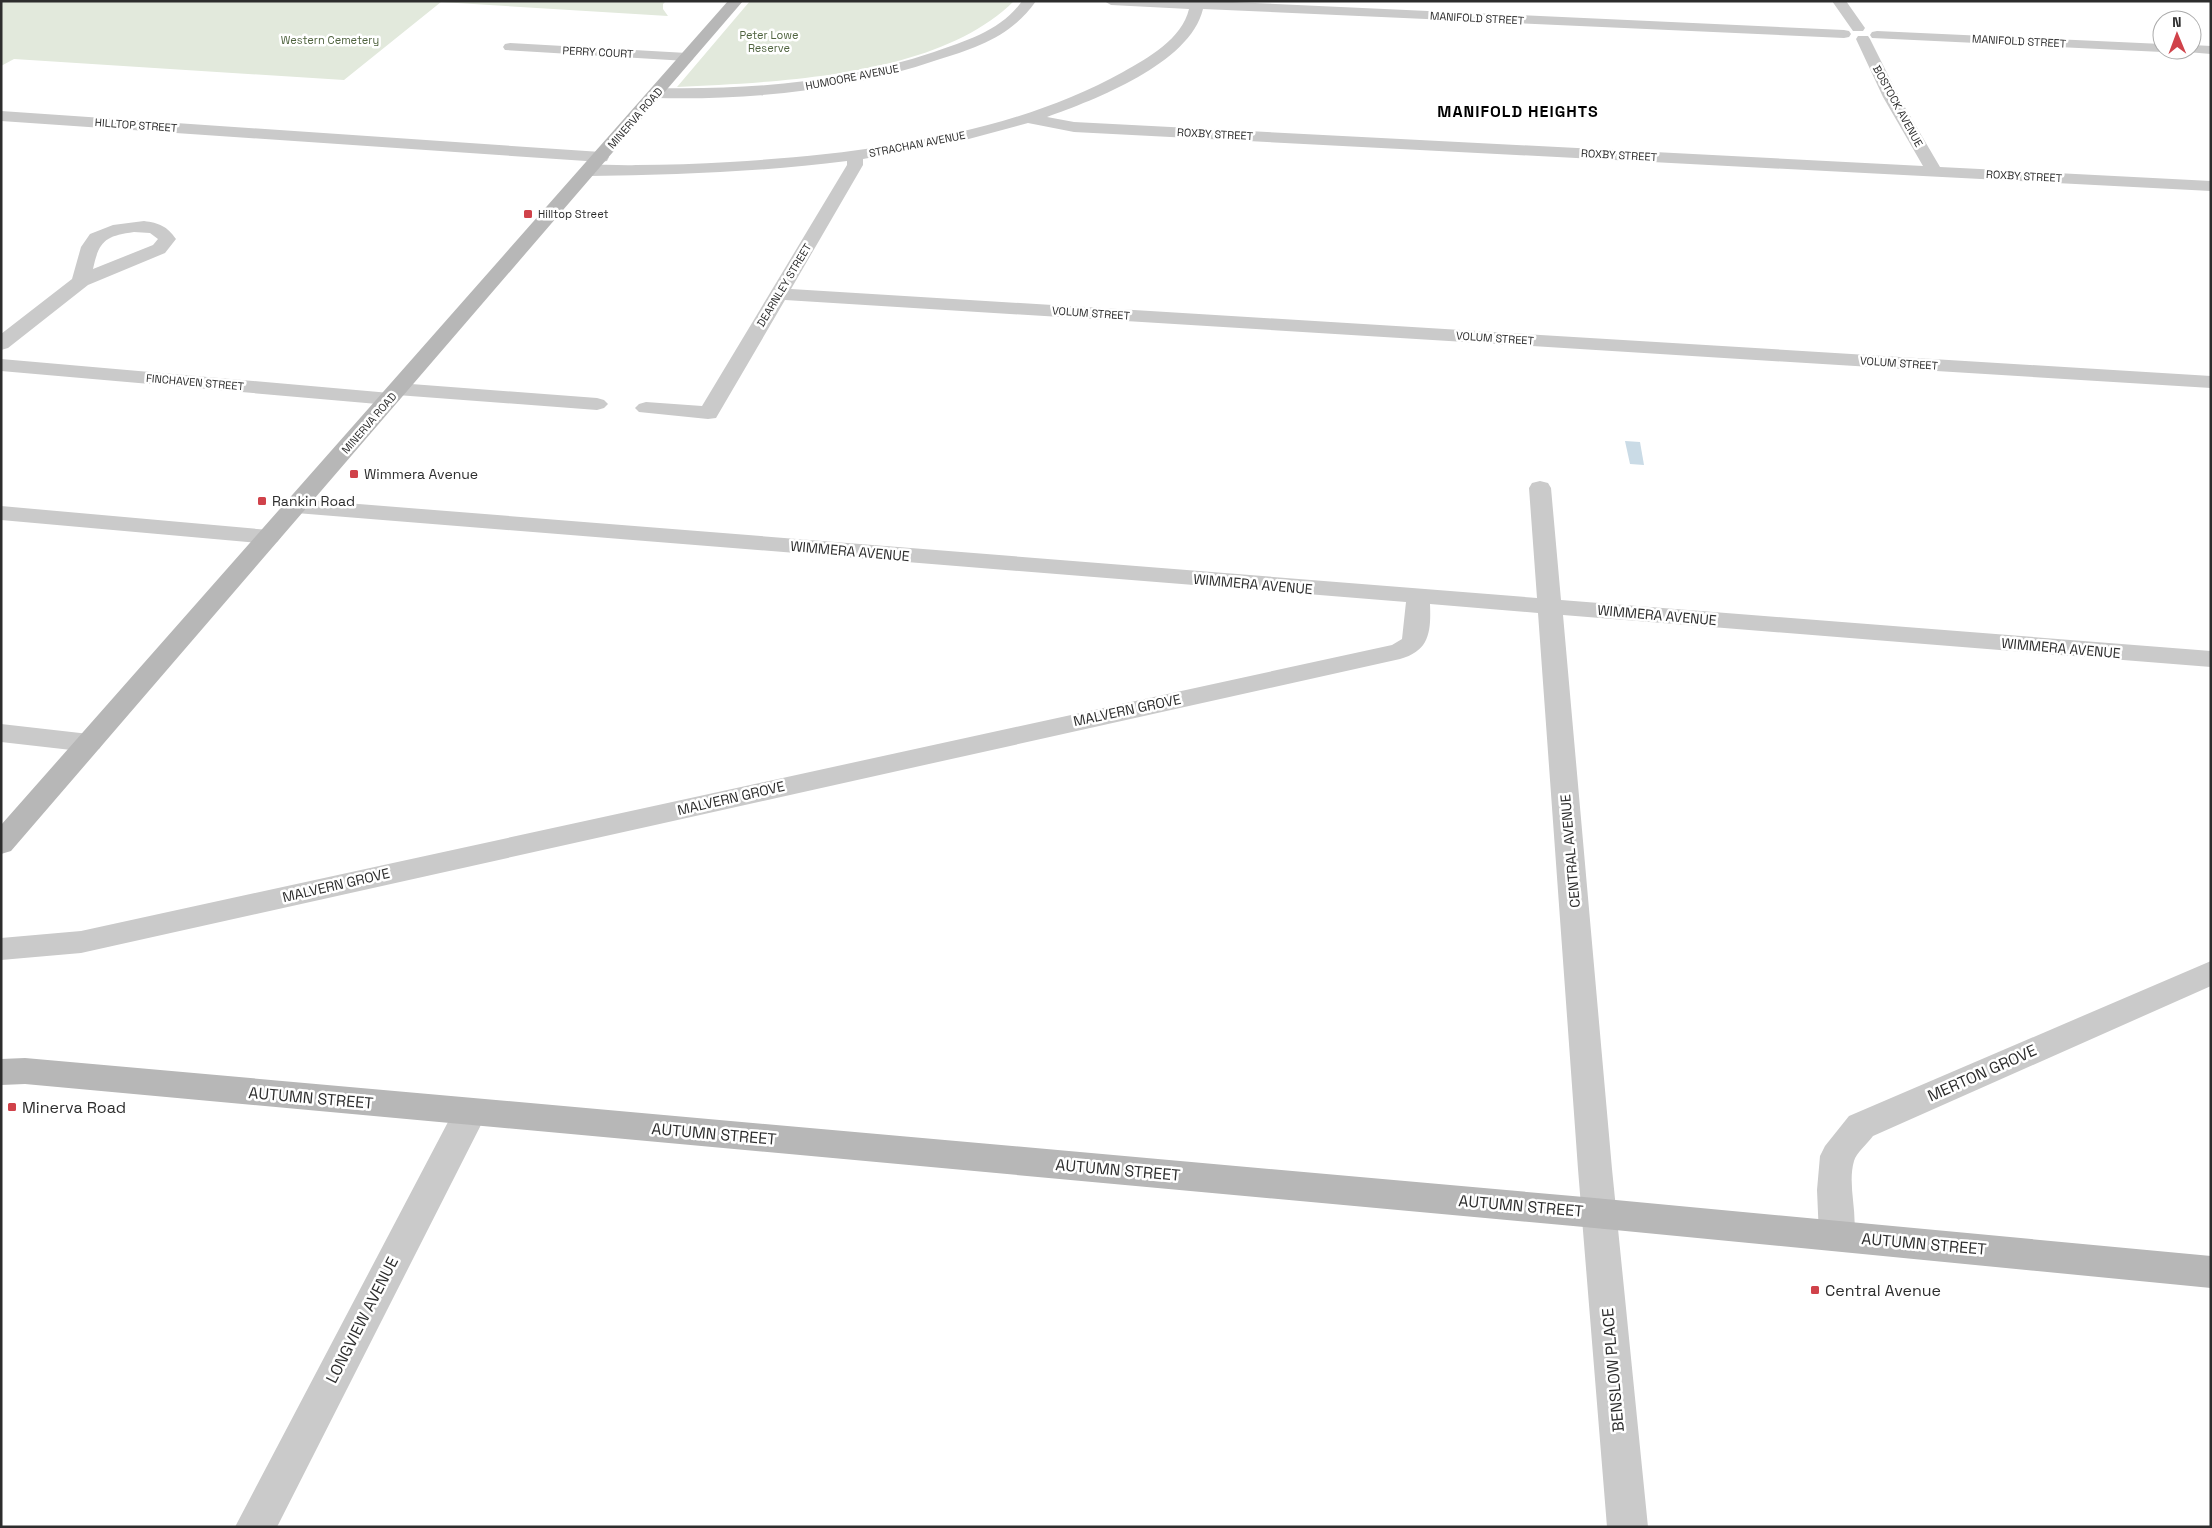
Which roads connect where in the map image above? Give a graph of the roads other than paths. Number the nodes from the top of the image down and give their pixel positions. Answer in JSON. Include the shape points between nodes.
{"nodes":[{"id":1,"x":736,"y":1,"type":"edge"},
{"id":2,"x":1029,"y":1,"type":"edge"},
{"id":3,"x":1110,"y":1,"type":"edge"},
{"id":4,"x":1839,"y":1,"type":"edge"},
{"id":5,"x":1198,"y":3,"type":"edge"},
{"id":6,"x":1866,"y":34,"type":"junction"},
{"id":7,"x":510,"y":47,"type":"dead end"},
{"id":8,"x":2152,"y":48,"type":"edge"},
{"id":9,"x":687,"y":57,"type":"junction"},
{"id":10,"x":656,"y":93,"type":"junction"},
{"id":11,"x":1,"y":116,"type":"edge"},
{"id":12,"x":1028,"y":118,"type":"junction"},
{"id":13,"x":855,"y":156,"type":"junction"},
{"id":14,"x":595,"y":164,"type":"junction"},
{"id":15,"x":1934,"y":171,"type":"junction"},
{"id":16,"x":2211,"y":186,"type":"edge"},
{"id":17,"x":81,"y":281,"type":"dead end"},
{"id":18,"x":779,"y":294,"type":"junction"},
{"id":19,"x":1,"y":344,"type":"edge"},
{"id":20,"x":1,"y":365,"type":"edge"},
{"id":21,"x":2211,"y":382,"type":"edge"},
{"id":22,"x":394,"y":394,"type":"junction"},
{"id":23,"x":598,"y":404,"type":"dead end"},
{"id":24,"x":646,"y":408,"type":"dead end"},
{"id":25,"x":1540,"y":488,"type":"dead end"},
{"id":26,"x":296,"y":506,"type":"junction"},
{"id":27,"x":1,"y":513,"type":"edge"},
{"id":28,"x":269,"y":537,"type":"junction"},
{"id":29,"x":1418,"y":597,"type":"junction"},
{"id":30,"x":1551,"y":607,"type":"junction"},
{"id":31,"x":2211,"y":659,"type":"edge"},
{"id":32,"x":1,"y":733,"type":"edge"},
{"id":33,"x":89,"y":743,"type":"junction"},
{"id":34,"x":1,"y":844,"type":"edge"},
{"id":35,"x":1,"y":949,"type":"edge"},
{"id":36,"x":2211,"y":972,"type":"edge"},
{"id":37,"x":9,"y":1069,"type":"edge"},
{"id":38,"x":470,"y":1112,"type":"junction"},
{"id":39,"x":1599,"y":1213,"type":"junction"},
{"id":40,"x":1837,"y":1236,"type":"junction"},
{"id":41,"x":2211,"y":1272,"type":"edge"},
{"id":42,"x":255,"y":1527,"type":"edge"},
{"id":43,"x":1628,"y":1527,"type":"edge"}],
"edges":[{"from":1,"to":9,"type":"street","name":"MINERVA ROAD"},
{"from":2,"to":10,"type":"street","name":"HUMOORE AVENUE","via":[[1023,11],[984,40],[893,70],[801,86],[701,94]]},
{"from":3,"to":5,"type":"street","name":"MANIFOLD STREET"},
{"from":4,"to":6,"type":"street","name":"BOSTOCK AVENUE"},
{"from":5,"to":6,"type":"street","name":"MANIFOLD STREET","via":[[1844,34],[1849,37]]},
{"from":5,"to":12,"type":"street","name":"STRACHAN AVENUE","via":[[1193,22],[1173,46],[1153,60],[1114,84]]},
{"from":6,"to":8,"type":"street","name":"MANIFOLD STREET"},
{"from":6,"to":15,"type":"street","name":"BOSTOCK AVENUE","via":[[1891,97]]},
{"from":7,"to":9,"type":"street","name":"PERRY COURT"},
{"from":9,"to":10,"type":"street","name":"MINERVA ROAD"},
{"from":10,"to":14,"type":"street","name":"MINERVA ROAD"},
{"from":11,"to":14,"type":"street","name":"HILLTOP STREET"},
{"from":12,"to":13,"type":"street","name":"STRACHAN AVENUE","via":[[931,143]]},
{"from":12,"to":15,"type":"street","name":"ROXBY STREET","via":[[1074,127]]},
{"from":13,"to":14,"type":"street","name":"STRACHAN AVENUE","via":[[686,170]]},
{"from":13,"to":18,"type":"street","name":"DEARNLEY STREET","via":[[855,165]]},
{"from":14,"to":22,"type":"street","name":"MINERVA ROAD"},
{"from":15,"to":16,"type":"street","name":"ROXBY STREET"},
{"from":17,"to":19,"type":"street"},
{"from":18,"to":21,"type":"street","name":"VOLUM STREET"},
{"from":18,"to":24,"type":"street","name":"DEARNLEY STREET","via":[[708,413]]},
{"from":20,"to":22,"type":"street","name":"FINCHAVEN STREET"},
{"from":22,"to":23,"type":"street"},
{"from":22,"to":26,"type":"street","name":"MINERVA ROAD"},
{"from":25,"to":30,"type":"street","name":"CENTRAL AVENUE"},
{"from":26,"to":28,"type":"street","name":"MINERVA ROAD"},
{"from":26,"to":29,"type":"street","name":"WIMMERA AVENUE"},
{"from":27,"to":28,"type":"street"},
{"from":28,"to":33,"type":"street","name":"MINERVA ROAD"},
{"from":29,"to":30,"type":"street","name":"WIMMERA AVENUE"},
{"from":29,"to":35,"type":"street","name":"MALVERN GROVE","via":[[1414,642],[1400,651],[81,942]]},
{"from":30,"to":31,"type":"street","name":"WIMMERA AVENUE"},
{"from":30,"to":39,"type":"street","name":"CENTRAL AVENUE"},
{"from":32,"to":33,"type":"street"},
{"from":33,"to":34,"type":"street","name":"MINERVA ROAD"},
{"from":36,"to":40,"type":"street","name":"MERTON GROVE","via":[[1861,1126],[1837,1156]]},
{"from":37,"to":38,"type":"street","name":"AUTUMN STREET"},
{"from":38,"to":39,"type":"street","name":"AUTUMN STREET"},
{"from":38,"to":42,"type":"street","name":"LONGVIEW AVENUE"},
{"from":39,"to":40,"type":"street","name":"AUTUMN STREET"},
{"from":39,"to":43,"type":"street","name":"BENSLOW PLACE"},
{"from":40,"to":41,"type":"street","name":"AUTUMN STREET"}]}
